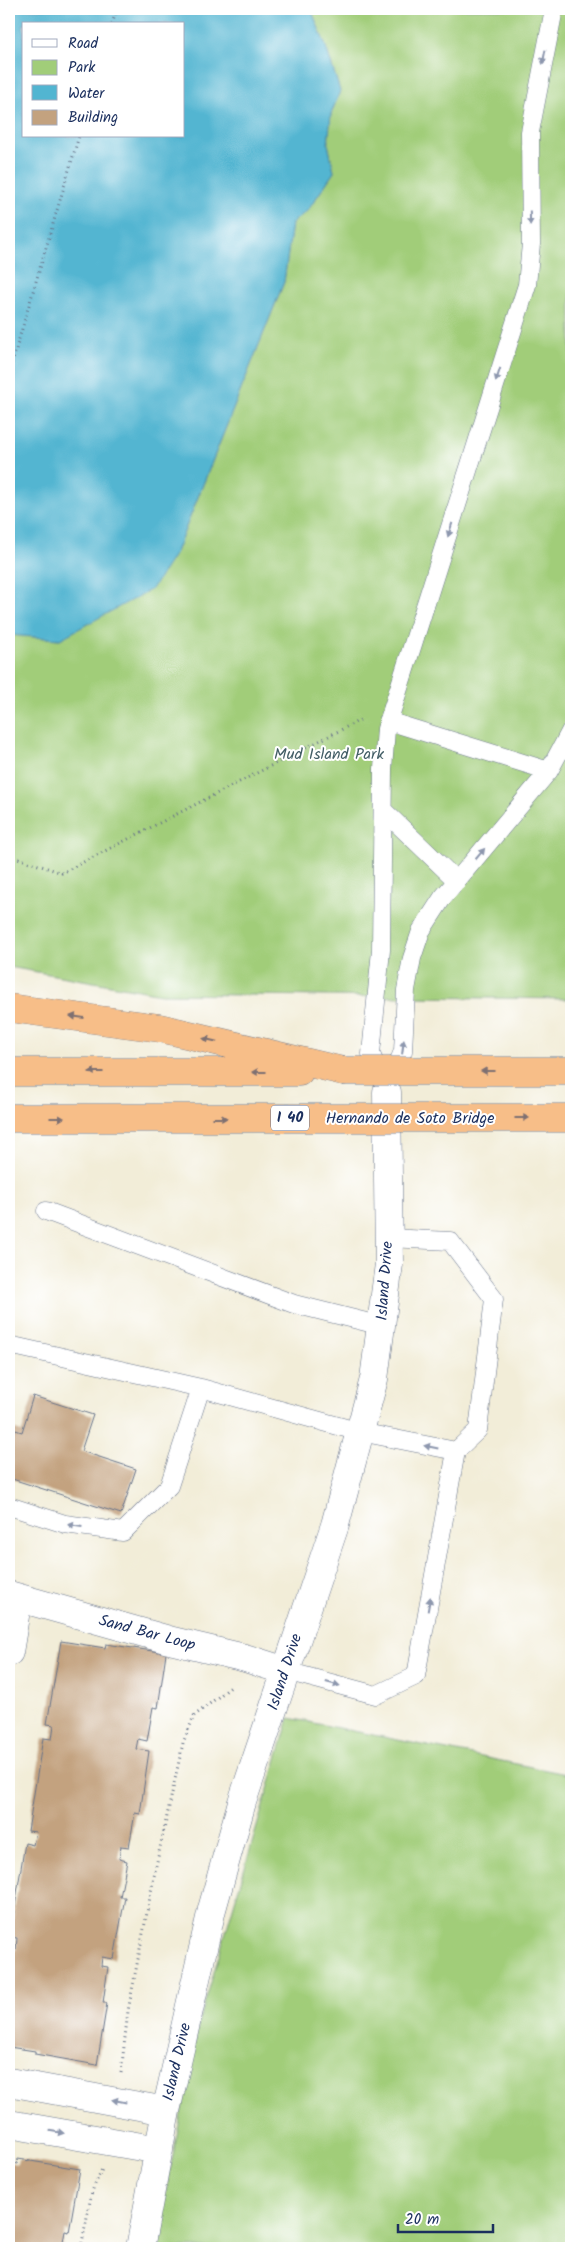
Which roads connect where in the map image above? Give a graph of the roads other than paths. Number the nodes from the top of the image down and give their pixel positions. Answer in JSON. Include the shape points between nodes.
{"nodes":[{"id":1,"x":554,"y":9,"type":"edge"},
{"id":2,"x":388,"y":721,"type":"junction"},
{"id":3,"x":571,"y":730,"type":"edge"},
{"id":4,"x":549,"y":771,"type":"junction"},
{"id":5,"x":383,"y":810,"type":"junction"},
{"id":6,"x":457,"y":881,"type":"junction"},
{"id":7,"x":9,"y":1008,"type":"edge"},
{"id":8,"x":571,"y":1071,"type":"edge"},
{"id":9,"x":9,"y":1072,"type":"edge"},
{"id":10,"x":343,"y":1072,"type":"junction"},
{"id":11,"x":386,"y":1092,"type":"junction"},
{"id":12,"x":9,"y":1118,"type":"edge"},
{"id":13,"x":571,"y":1118,"type":"edge"},
{"id":14,"x":46,"y":1211,"type":"dead end"},
{"id":15,"x":389,"y":1238,"type":"junction"},
{"id":16,"x":382,"y":1326,"type":"junction"},
{"id":17,"x":9,"y":1345,"type":"edge"},
{"id":18,"x":201,"y":1388,"type":"junction"},
{"id":19,"x":360,"y":1432,"type":"junction"},
{"id":20,"x":456,"y":1451,"type":"junction"},
{"id":21,"x":9,"y":1506,"type":"edge"},
{"id":22,"x":13,"y":1597,"type":"edge"},
{"id":23,"x":9,"y":1652,"type":"edge"},
{"id":24,"x":286,"y":1671,"type":"junction"},
{"id":25,"x":9,"y":2082,"type":"edge"},
{"id":26,"x":166,"y":2111,"type":"junction"},
{"id":27,"x":9,"y":2124,"type":"edge"},
{"id":28,"x":159,"y":2150,"type":"junction"},
{"id":29,"x":140,"y":2248,"type":"edge"}],
"edges":[{"from":1,"to":2,"type":"lane","one_way":true,"via":[[530,132],[531,244],[527,285]]},
{"from":2,"to":4,"type":"lane"},
{"from":2,"to":5,"type":"lane"},
{"from":3,"to":4,"type":"lane"},
{"from":6,"to":4,"type":"lane","one_way":true},
{"from":5,"to":6,"type":"lane"},
{"from":5,"to":11,"type":"lane","via":[[381,950],[371,1054]]},
{"from":11,"to":6,"type":"lane","one_way":true,"via":[[403,1052],[406,990],[415,948],[421,931]]},
{"from":10,"to":7,"type":"highway","one_way":true,"via":[[160,1028]]},
{"from":8,"to":10,"type":"highway","one_way":true,"bridge":true},
{"from":10,"to":9,"type":"highway","one_way":true},
{"from":11,"to":15,"type":"street","name":"Island Drive"},
{"from":12,"to":13,"type":"highway","name":"Hernando de Soto Bridge","number":"I 40","one_way":true,"bridge":true},
{"from":14,"to":16,"type":"lane","via":[[294,1304]]},
{"from":15,"to":16,"type":"street","name":"Island Drive"},
{"from":15,"to":20,"type":"lane","via":[[450,1241],[494,1299],[478,1430]]},
{"from":16,"to":19,"type":"street","name":"Island Drive","via":[[374,1379]]},
{"from":17,"to":18,"type":"lane"},
{"from":18,"to":19,"type":"lane"},
{"from":18,"to":21,"type":"lane","one_way":true,"via":[[168,1486],[123,1532],[64,1524]]},
{"from":20,"to":19,"type":"lane","one_way":true},
{"from":19,"to":24,"type":"street","name":"Island Drive","via":[[334,1525]]},
{"from":24,"to":20,"type":"lane","one_way":true,"via":[[376,1695],[416,1676]]},
{"from":22,"to":23,"type":"street"},
{"from":22,"to":24,"type":"street","name":"Sand Bar Loop"},
{"from":24,"to":26,"type":"street","name":"Island Drive","via":[[242,1802],[212,1909]]},
{"from":26,"to":25,"type":"street","one_way":true},
{"from":26,"to":28,"type":"street","name":"Island Drive"},
{"from":27,"to":28,"type":"street","one_way":true},
{"from":28,"to":29,"type":"street","name":"Island Drive"}]}
